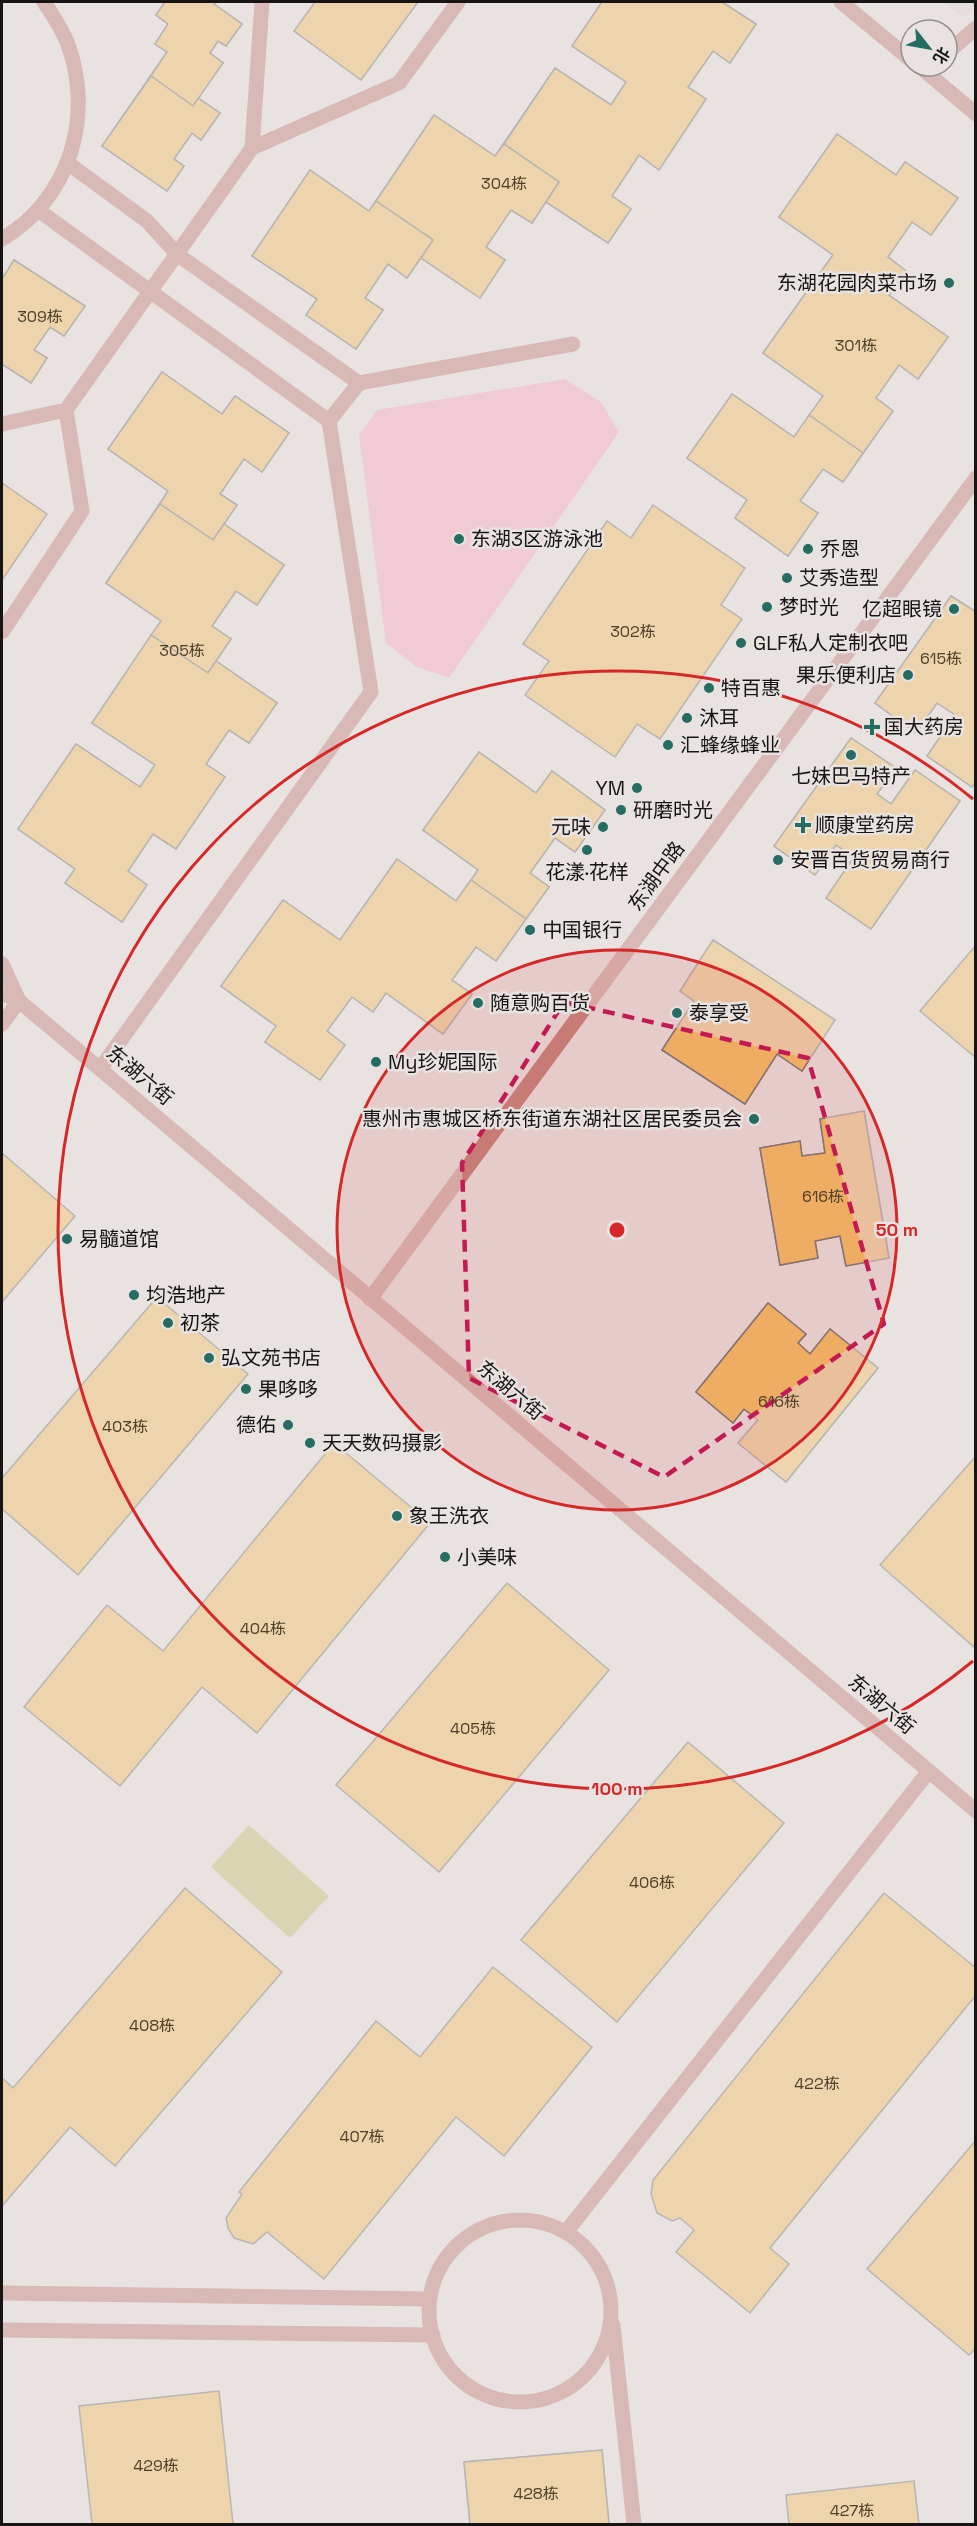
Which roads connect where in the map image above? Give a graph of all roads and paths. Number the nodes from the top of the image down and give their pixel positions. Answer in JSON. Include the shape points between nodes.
{"nodes":[{"id":1,"x":44,"y":2,"type":"edge"},
{"id":2,"x":262,"y":2,"type":"edge"},
{"id":3,"x":458,"y":2,"type":"edge"},
{"id":4,"x":841,"y":2,"type":"edge"},
{"id":5,"x":975,"y":28,"type":"edge"},
{"id":6,"x":959,"y":42,"type":"edge"},
{"id":7,"x":899,"y":50,"type":"edge"},
{"id":8,"x":936,"y":78,"type":"edge"},
{"id":9,"x":975,"y":114,"type":"edge"},
{"id":10,"x":252,"y":148,"type":"junction"},
{"id":11,"x":69,"y":164,"type":"junction"},
{"id":12,"x":38,"y":210,"type":"junction"},
{"id":13,"x":2,"y":239,"type":"edge"},
{"id":14,"x":178,"y":255,"type":"junction"},
{"id":15,"x":151,"y":291,"type":"junction"},
{"id":16,"x":573,"y":344,"type":"dead end"},
{"id":17,"x":358,"y":382,"type":"junction"},
{"id":18,"x":66,"y":411,"type":"junction"},
{"id":19,"x":330,"y":421,"type":"junction"},
{"id":20,"x":2,"y":424,"type":"edge"},
{"id":21,"x":975,"y":478,"type":"edge"},
{"id":22,"x":2,"y":632,"type":"edge"},
{"id":23,"x":2,"y":964,"type":"edge"},
{"id":24,"x":2,"y":993,"type":"edge"},
{"id":25,"x":19,"y":1001,"type":"junction"},
{"id":26,"x":2,"y":1024,"type":"edge"},
{"id":27,"x":100,"y":1069,"type":"junction"},
{"id":28,"x":370,"y":1299,"type":"junction"},
{"id":29,"x":929,"y":1771,"type":"junction"},
{"id":30,"x":975,"y":1811,"type":"edge"},
{"id":31,"x":566,"y":2232,"type":"junction"},
{"id":32,"x":2,"y":2293,"type":"edge"},
{"id":33,"x":610,"y":2294,"type":"junction"},
{"id":34,"x":429,"y":2299,"type":"junction"},
{"id":35,"x":2,"y":2330,"type":"edge"},
{"id":36,"x":433,"y":2335,"type":"junction"},
{"id":37,"x":634,"y":2524,"type":"edge"}],
"edges":[{"from":1,"to":11,"type":"street","via":[[67,42],[77,88],[75,137]]},
{"from":2,"to":10,"type":"street"},
{"from":3,"to":10,"type":"street","via":[[399,83]]},
{"from":4,"to":7,"type":"street"},
{"from":5,"to":6,"type":"street"},
{"from":8,"to":9,"type":"street"},
{"from":10,"to":14,"type":"street"},
{"from":11,"to":12,"type":"street"},
{"from":11,"to":14,"type":"street","via":[[147,221]]},
{"from":12,"to":13,"type":"street"},
{"from":12,"to":15,"type":"street"},
{"from":14,"to":15,"type":"street"},
{"from":14,"to":17,"type":"street"},
{"from":15,"to":18,"type":"street"},
{"from":15,"to":19,"type":"street"},
{"from":16,"to":17,"type":"street"},
{"from":17,"to":19,"type":"street"},
{"from":18,"to":20,"type":"street"},
{"from":18,"to":22,"type":"street","via":[[82,511]]},
{"from":19,"to":27,"type":"street","via":[[371,692]]},
{"from":21,"to":28,"type":"street","name":"东湖中路"},
{"from":23,"to":25,"type":"street","name":"东湖六街"},
{"from":24,"to":25,"type":"street","name":"东湖六街"},
{"from":25,"to":26,"type":"street"},
{"from":25,"to":27,"type":"street","name":"东湖六街"},
{"from":27,"to":28,"type":"street","name":"东湖六街"},
{"from":28,"to":29,"type":"street","name":"东湖六街"},
{"from":29,"to":30,"type":"street","name":"东湖六街"},
{"from":29,"to":31,"type":"street"},
{"from":31,"to":33,"type":"street","via":[[583,2244],[601,2267]]},
{"from":31,"to":34,"type":"street","via":[[532,2220],[507,2220],[483,2227],[462,2240],[445,2259]]},
{"from":32,"to":34,"type":"street"},
{"from":33,"to":36,"type":"street","via":[[611,2323],[602,2351],[585,2375],[561,2393],[532,2402],[502,2401],[474,2391],[451,2372],[435,2346]]},
{"from":33,"to":37,"type":"street"},
{"from":34,"to":36,"type":"street"},
{"from":35,"to":36,"type":"street"}]}
